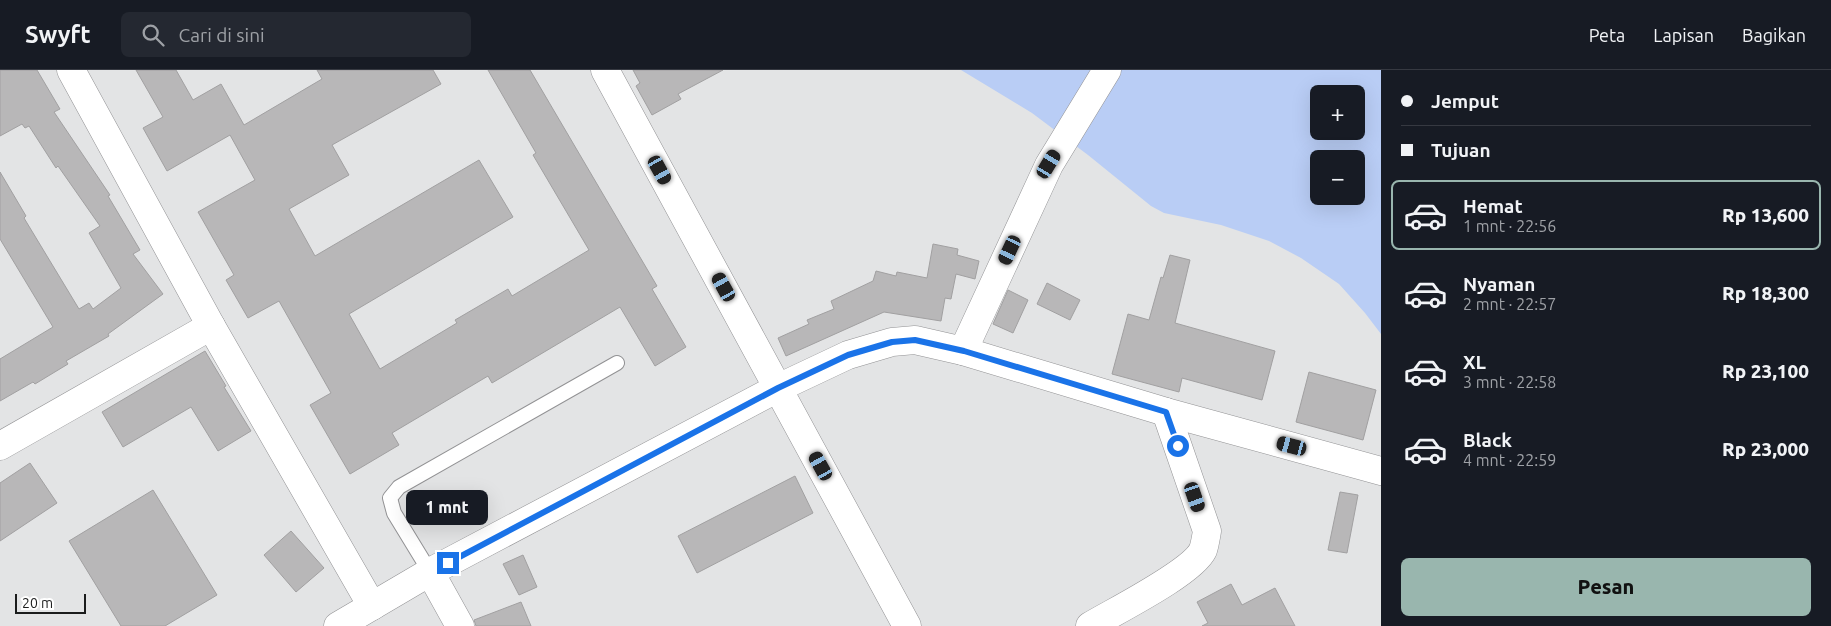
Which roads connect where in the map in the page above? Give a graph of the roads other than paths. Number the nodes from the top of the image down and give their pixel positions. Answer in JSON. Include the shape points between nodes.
{"nodes":[{"id":1,"x":71,"y":70,"type":"edge"},
{"id":2,"x":605,"y":70,"type":"edge"},
{"id":3,"x":1107,"y":70,"type":"edge"},
{"id":4,"x":211,"y":326,"type":"junction"},
{"id":5,"x":964,"y":351,"type":"junction"},
{"id":6,"x":617,"y":363,"type":"dead end"},
{"id":7,"x":778,"y":388,"type":"junction"},
{"id":8,"x":1166,"y":412,"type":"junction"},
{"id":9,"x":0,"y":446,"type":"edge"},
{"id":10,"x":1381,"y":470,"type":"edge"},
{"id":11,"x":430,"y":572,"type":"junction"},
{"id":12,"x":372,"y":606,"type":"junction"},
{"id":13,"x":338,"y":626,"type":"edge"},
{"id":14,"x":460,"y":626,"type":"edge"},
{"id":15,"x":907,"y":626,"type":"edge"},
{"id":16,"x":1090,"y":626,"type":"edge"}],
"edges":[{"from":1,"to":4,"type":"street"},
{"from":2,"to":7,"type":"street"},
{"from":3,"to":5,"type":"street","via":[[1049,164]]},
{"from":4,"to":9,"type":"street"},
{"from":4,"to":12,"type":"street"},
{"from":5,"to":7,"type":"street","via":[[915,340],[892,342],[848,355]]},
{"from":5,"to":8,"type":"street"},
{"from":6,"to":11,"type":"lane","via":[[399,487],[390,498],[394,513]]},
{"from":7,"to":11,"type":"street"},
{"from":7,"to":15,"type":"street"},
{"from":8,"to":10,"type":"street"},
{"from":8,"to":16,"type":"street","via":[[1207,531],[1203,549],[1194,562],[1174,577]]},
{"from":11,"to":12,"type":"street"},
{"from":11,"to":14,"type":"street"},
{"from":12,"to":13,"type":"street"}]}
